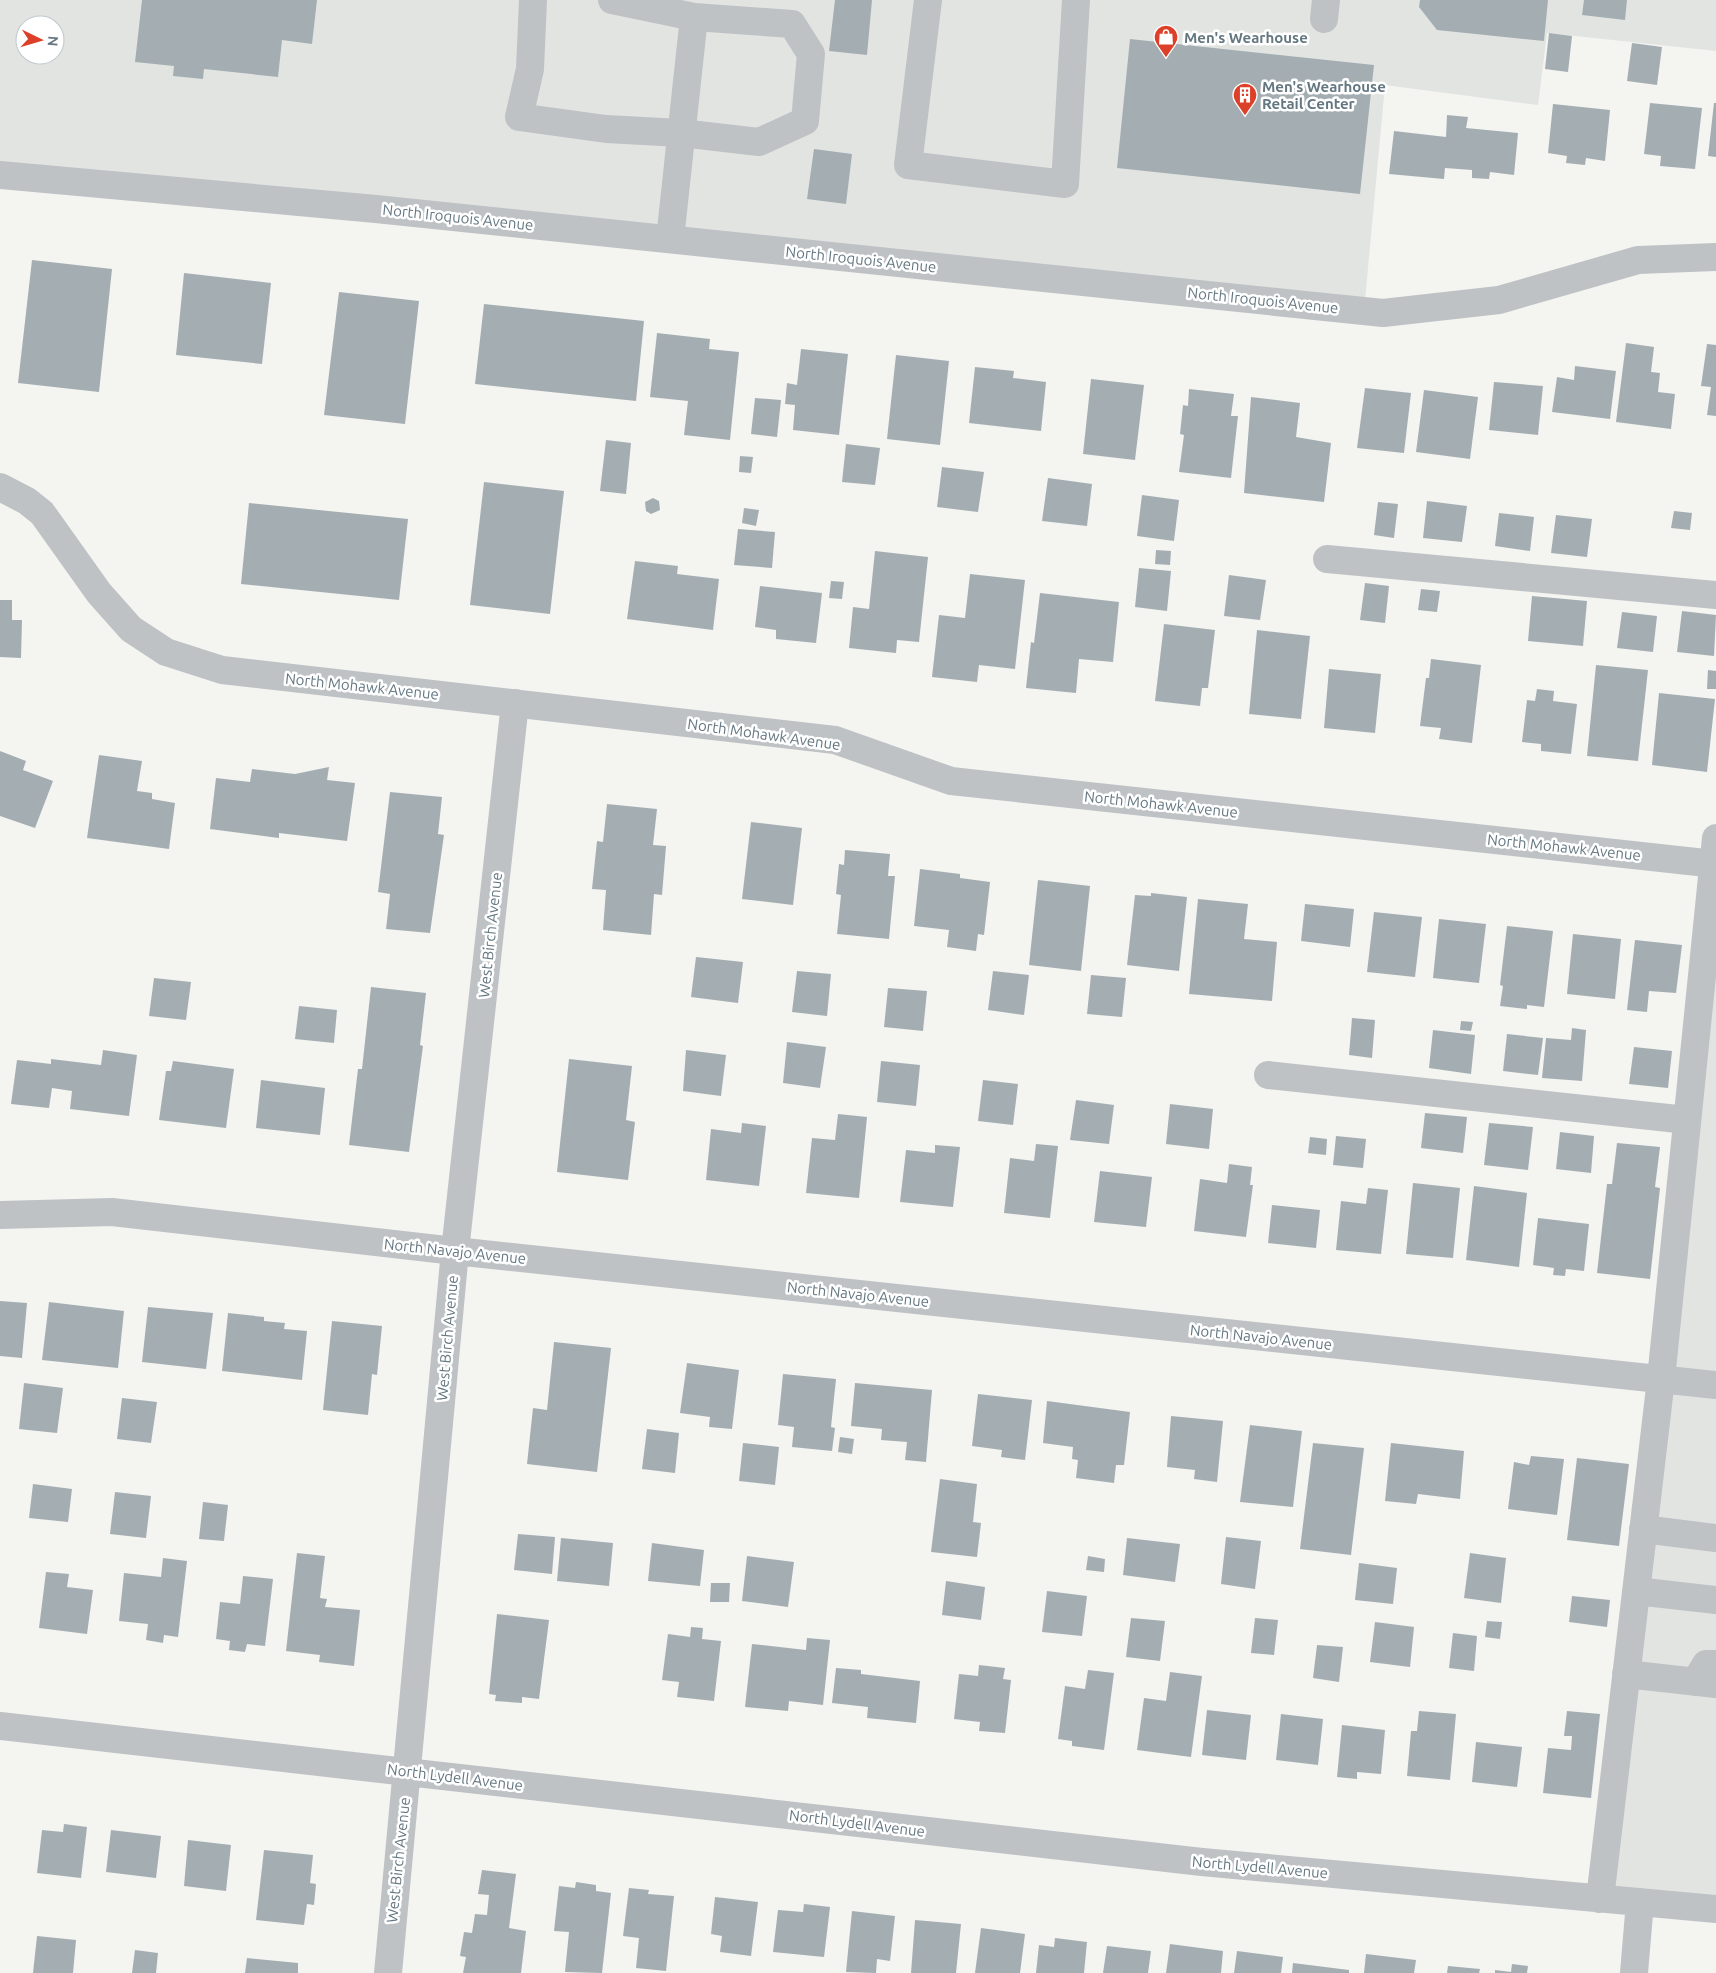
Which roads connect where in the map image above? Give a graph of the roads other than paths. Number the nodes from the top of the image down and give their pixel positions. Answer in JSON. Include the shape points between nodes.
{"nodes":[{"id":1,"x":533,"y":0,"type":"edge"},
{"id":2,"x":609,"y":0,"type":"edge"},
{"id":3,"x":928,"y":0,"type":"edge"},
{"id":4,"x":1076,"y":0,"type":"edge"},
{"id":5,"x":694,"y":17,"type":"junction"},
{"id":6,"x":681,"y":132,"type":"junction"},
{"id":7,"x":0,"y":174,"type":"edge"},
{"id":8,"x":670,"y":239,"type":"junction"},
{"id":9,"x":1716,"y":257,"type":"edge"},
{"id":10,"x":0,"y":487,"type":"edge"},
{"id":11,"x":1327,"y":559,"type":"dead end"},
{"id":12,"x":1716,"y":595,"type":"edge"},
{"id":13,"x":515,"y":703,"type":"junction"},
{"id":14,"x":1715,"y":855,"type":"edge"},
{"id":15,"x":1268,"y":1074,"type":"dead end"},
{"id":16,"x":1688,"y":1120,"type":"junction"},
{"id":17,"x":0,"y":1215,"type":"edge"},
{"id":18,"x":455,"y":1252,"type":"junction"},
{"id":19,"x":1661,"y":1379,"type":"junction"},
{"id":20,"x":1716,"y":1385,"type":"edge"},
{"id":21,"x":1643,"y":1529,"type":"junction"},
{"id":22,"x":1716,"y":1538,"type":"edge"},
{"id":23,"x":1636,"y":1591,"type":"junction"},
{"id":24,"x":1716,"y":1600,"type":"edge"},
{"id":25,"x":1716,"y":1664,"type":"edge"},
{"id":26,"x":1626,"y":1674,"type":"junction"},
{"id":27,"x":1706,"y":1683,"type":"edge"},
{"id":28,"x":0,"y":1726,"type":"edge"},
{"id":29,"x":407,"y":1771,"type":"junction"},
{"id":30,"x":1600,"y":1899,"type":"junction"},
{"id":31,"x":1640,"y":1902,"type":"junction"},
{"id":32,"x":1716,"y":1909,"type":"edge"},
{"id":33,"x":388,"y":1973,"type":"edge"},
{"id":34,"x":1634,"y":1973,"type":"edge"}],
"edges":[{"from":1,"to":6,"type":"street","via":[[530,69],[519,117],[606,129]]},
{"from":2,"to":5,"type":"street"},
{"from":3,"to":4,"type":"street","via":[[908,165],[1065,184]]},
{"from":5,"to":6,"type":"street"},
{"from":5,"to":6,"type":"street","via":[[792,24],[811,54],[805,121],[759,142]]},
{"from":6,"to":8,"type":"street"},
{"from":7,"to":8,"type":"street","name":"North Iroquois Avenue"},
{"from":8,"to":9,"type":"street","name":"North Iroquois Avenue","via":[[1383,312],[1499,300],[1638,260]]},
{"from":10,"to":13,"type":"street","name":"North Mohawk Avenue","via":[[42,513],[99,593],[131,629],[166,652],[222,670]]},
{"from":11,"to":12,"type":"street"},
{"from":13,"to":14,"type":"street","name":"North Mohawk Avenue","via":[[835,740],[951,781]]},
{"from":13,"to":18,"type":"street","name":"West Birch Avenue"},
{"from":14,"to":16,"type":"street"},
{"from":15,"to":16,"type":"street"},
{"from":16,"to":19,"type":"street"},
{"from":17,"to":18,"type":"street","name":"North Navajo Avenue","via":[[112,1212]]},
{"from":18,"to":19,"type":"street","name":"North Navajo Avenue"},
{"from":18,"to":29,"type":"street","name":"West Birch Avenue"},
{"from":19,"to":20,"type":"street","name":"North Navajo Avenue"},
{"from":19,"to":21,"type":"street"},
{"from":21,"to":22,"type":"street"},
{"from":21,"to":23,"type":"street"},
{"from":23,"to":24,"type":"street"},
{"from":23,"to":26,"type":"street"},
{"from":25,"to":27,"type":"street","via":[[1706,1664]]},
{"from":26,"to":27,"type":"street"},
{"from":26,"to":30,"type":"street"},
{"from":28,"to":29,"type":"street","name":"North Lydell Avenue"},
{"from":29,"to":30,"type":"street","name":"North Lydell Avenue","via":[[1202,1862]]},
{"from":29,"to":33,"type":"street","name":"West Birch Avenue"},
{"from":30,"to":31,"type":"street","name":"North Lydell Avenue"},
{"from":31,"to":32,"type":"street","name":"North Lydell Avenue"},
{"from":31,"to":34,"type":"street"}]}
